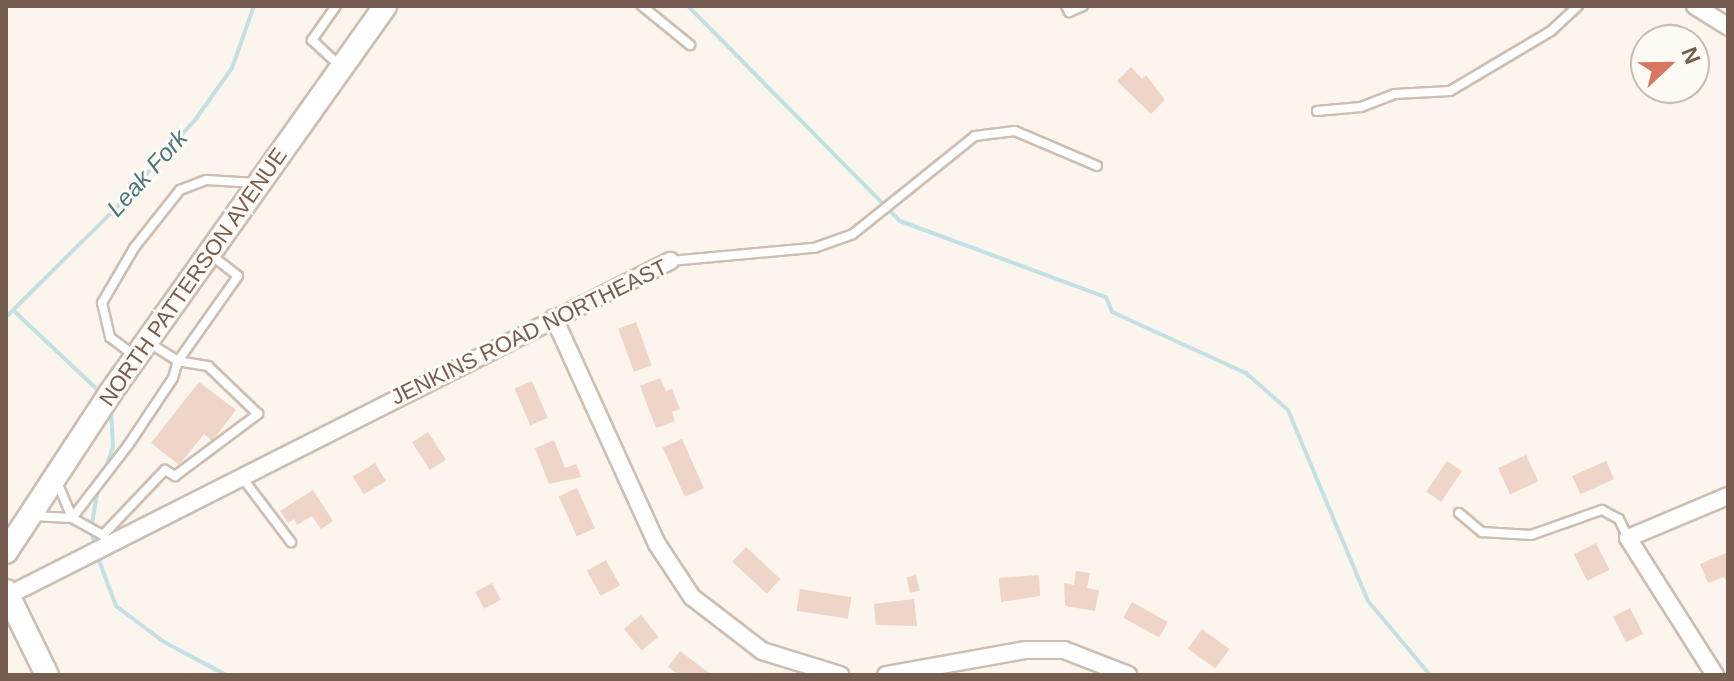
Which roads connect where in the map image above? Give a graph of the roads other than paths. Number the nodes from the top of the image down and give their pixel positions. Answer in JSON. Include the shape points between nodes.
{"nodes":[{"id":1,"x":336,"y":6,"type":"edge"},
{"id":2,"x":385,"y":6,"type":"edge"},
{"id":3,"x":642,"y":6,"type":"edge"},
{"id":4,"x":1066,"y":6,"type":"edge"},
{"id":5,"x":1083,"y":6,"type":"edge"},
{"id":6,"x":1578,"y":6,"type":"edge"},
{"id":7,"x":1695,"y":6,"type":"edge"},
{"id":8,"x":1728,"y":27,"type":"edge"},
{"id":9,"x":690,"y":45,"type":"dead end"},
{"id":10,"x":341,"y":66,"type":"junction"},
{"id":11,"x":1317,"y":111,"type":"dead end"},
{"id":12,"x":1097,"y":166,"type":"dead end"},
{"id":13,"x":257,"y":183,"type":"junction"},
{"id":14,"x":208,"y":253,"type":"junction"},
{"id":15,"x":670,"y":261,"type":"joint"},
{"id":16,"x":554,"y":318,"type":"junction"},
{"id":17,"x":141,"y":349,"type":"junction"},
{"id":18,"x":178,"y":361,"type":"junction"},
{"id":19,"x":241,"y":476,"type":"junction"},
{"id":20,"x":55,"y":478,"type":"junction"},
{"id":21,"x":1728,"y":496,"type":"edge"},
{"id":22,"x":1459,"y":513,"type":"dead end"},
{"id":23,"x":30,"y":516,"type":"junction"},
{"id":24,"x":72,"y":518,"type":"junction"},
{"id":25,"x":1628,"y":538,"type":"junction"},
{"id":26,"x":106,"y":539,"type":"junction"},
{"id":27,"x":291,"y":542,"type":"dead end"},
{"id":28,"x":6,"y":552,"type":"edge"},
{"id":29,"x":8,"y":593,"type":"edge"},
{"id":30,"x":47,"y":675,"type":"edge"},
{"id":31,"x":840,"y":675,"type":"edge"},
{"id":32,"x":886,"y":675,"type":"edge"},
{"id":33,"x":1128,"y":675,"type":"edge"},
{"id":34,"x":1715,"y":675,"type":"edge"}],
"edges":[{"from":1,"to":10,"type":"lane","via":[[312,40]]},
{"from":2,"to":10,"type":"main road","name":"NORTH PATTERSON AVENUE"},
{"from":3,"to":9,"type":"lane"},
{"from":4,"to":5,"type":"lane","via":[[1069,12]]},
{"from":6,"to":11,"type":"lane","via":[[1551,31],[1450,91],[1395,94],[1361,107]]},
{"from":7,"to":8,"type":"street"},
{"from":10,"to":13,"type":"main road","name":"NORTH PATTERSON AVENUE"},
{"from":12,"to":15,"type":"lane","name":"JENKINS ROAD NORTHEAST","via":[[1015,131],[975,136],[853,234],[814,248]]},
{"from":13,"to":14,"type":"main road","name":"NORTH PATTERSON AVENUE"},
{"from":13,"to":17,"type":"lane","via":[[206,180],[180,190],[134,248],[102,303],[110,337]]},
{"from":14,"to":17,"type":"main road","name":"NORTH PATTERSON AVENUE"},
{"from":14,"to":18,"type":"lane","via":[[238,276]]},
{"from":15,"to":16,"type":"street","name":"JENKINS ROAD NORTHEAST"},
{"from":16,"to":19,"type":"street","name":"JENKINS ROAD NORTHEAST"},
{"from":16,"to":31,"type":"street","via":[[657,544],[692,597],[762,651]]},
{"from":17,"to":18,"type":"lane"},
{"from":17,"to":20,"type":"main road","name":"NORTH PATTERSON AVENUE"},
{"from":18,"to":24,"type":"lane","via":[[173,378],[129,444]]},
{"from":18,"to":26,"type":"lane","via":[[208,366],[258,414],[175,476],[165,470]]},
{"from":19,"to":26,"type":"street","name":"JENKINS ROAD NORTHEAST"},
{"from":19,"to":27,"type":"lane"},
{"from":20,"to":23,"type":"main road","name":"NORTH PATTERSON AVENUE"},
{"from":20,"to":24,"type":"lane"},
{"from":21,"to":25,"type":"street"},
{"from":22,"to":25,"type":"lane","via":[[1482,532],[1531,535],[1602,510],[1619,519]]},
{"from":23,"to":24,"type":"lane"},
{"from":23,"to":28,"type":"main road","name":"NORTH PATTERSON AVENUE"},
{"from":24,"to":26,"type":"lane"},
{"from":25,"to":34,"type":"street"},
{"from":26,"to":29,"type":"street","name":"JENKINS ROAD NORTHEAST"},
{"from":29,"to":30,"type":"main road"},
{"from":32,"to":33,"type":"street","via":[[1025,650],[1064,650]]}]}
